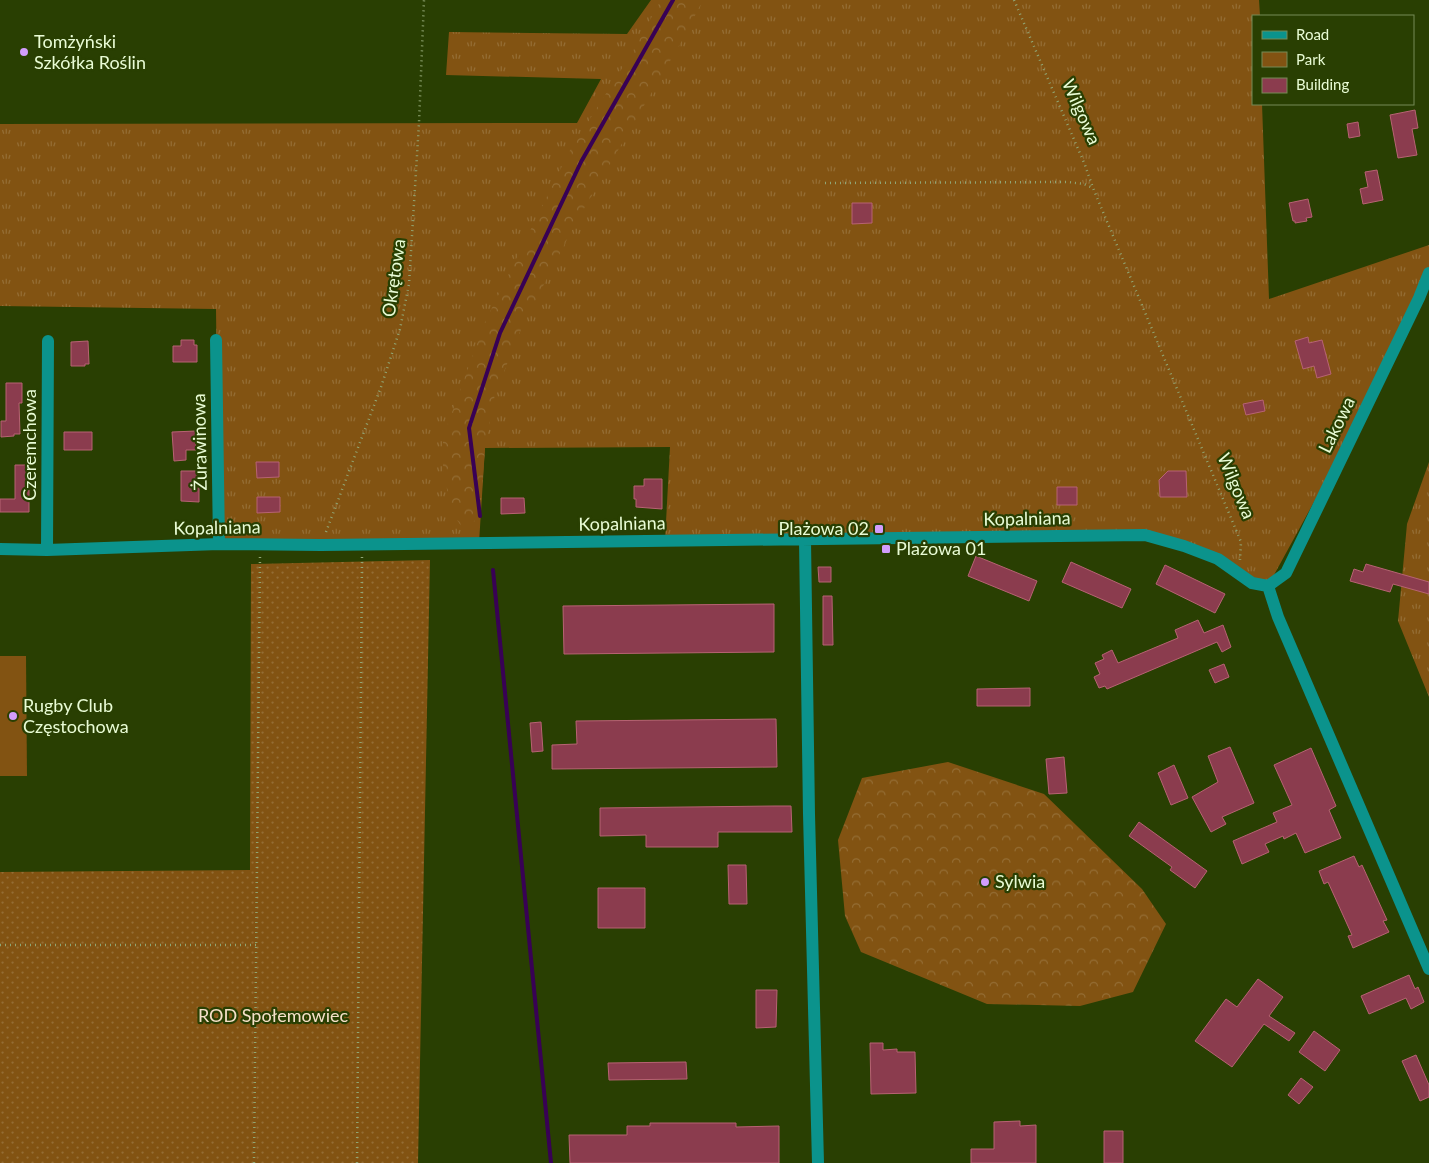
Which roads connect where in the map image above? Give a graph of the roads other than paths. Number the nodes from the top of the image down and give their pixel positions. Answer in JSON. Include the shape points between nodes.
{"nodes":[{"id":1,"x":1429,"y":273,"type":"edge"},
{"id":2,"x":216,"y":340,"type":"dead end"},
{"id":3,"x":48,"y":341,"type":"dead end"},
{"id":4,"x":805,"y":540,"type":"junction"},
{"id":5,"x":219,"y":544,"type":"junction"},
{"id":6,"x":0,"y":548,"type":"edge"},
{"id":7,"x":47,"y":550,"type":"junction"},
{"id":8,"x":1268,"y":586,"type":"junction"},
{"id":9,"x":1429,"y":969,"type":"edge"},
{"id":10,"x":818,"y":1163,"type":"edge"}],
"edges":[{"from":1,"to":8,"type":"street","name":"Lakowa","via":[[1286,573]]},
{"from":2,"to":5,"type":"street","name":"Żurawinowa"},
{"from":3,"to":7,"type":"street","name":"Czeremchowa"},
{"from":4,"to":5,"type":"street","name":"Kopalniana"},
{"from":4,"to":8,"type":"street","name":"Kopalniana","via":[[1145,535],[1218,559],[1252,583]]},
{"from":4,"to":10,"type":"street"},
{"from":5,"to":7,"type":"street","name":"Kopalniana"},
{"from":6,"to":7,"type":"street","name":"Kopalniana"},
{"from":8,"to":9,"type":"street","via":[[1278,617]]}]}
